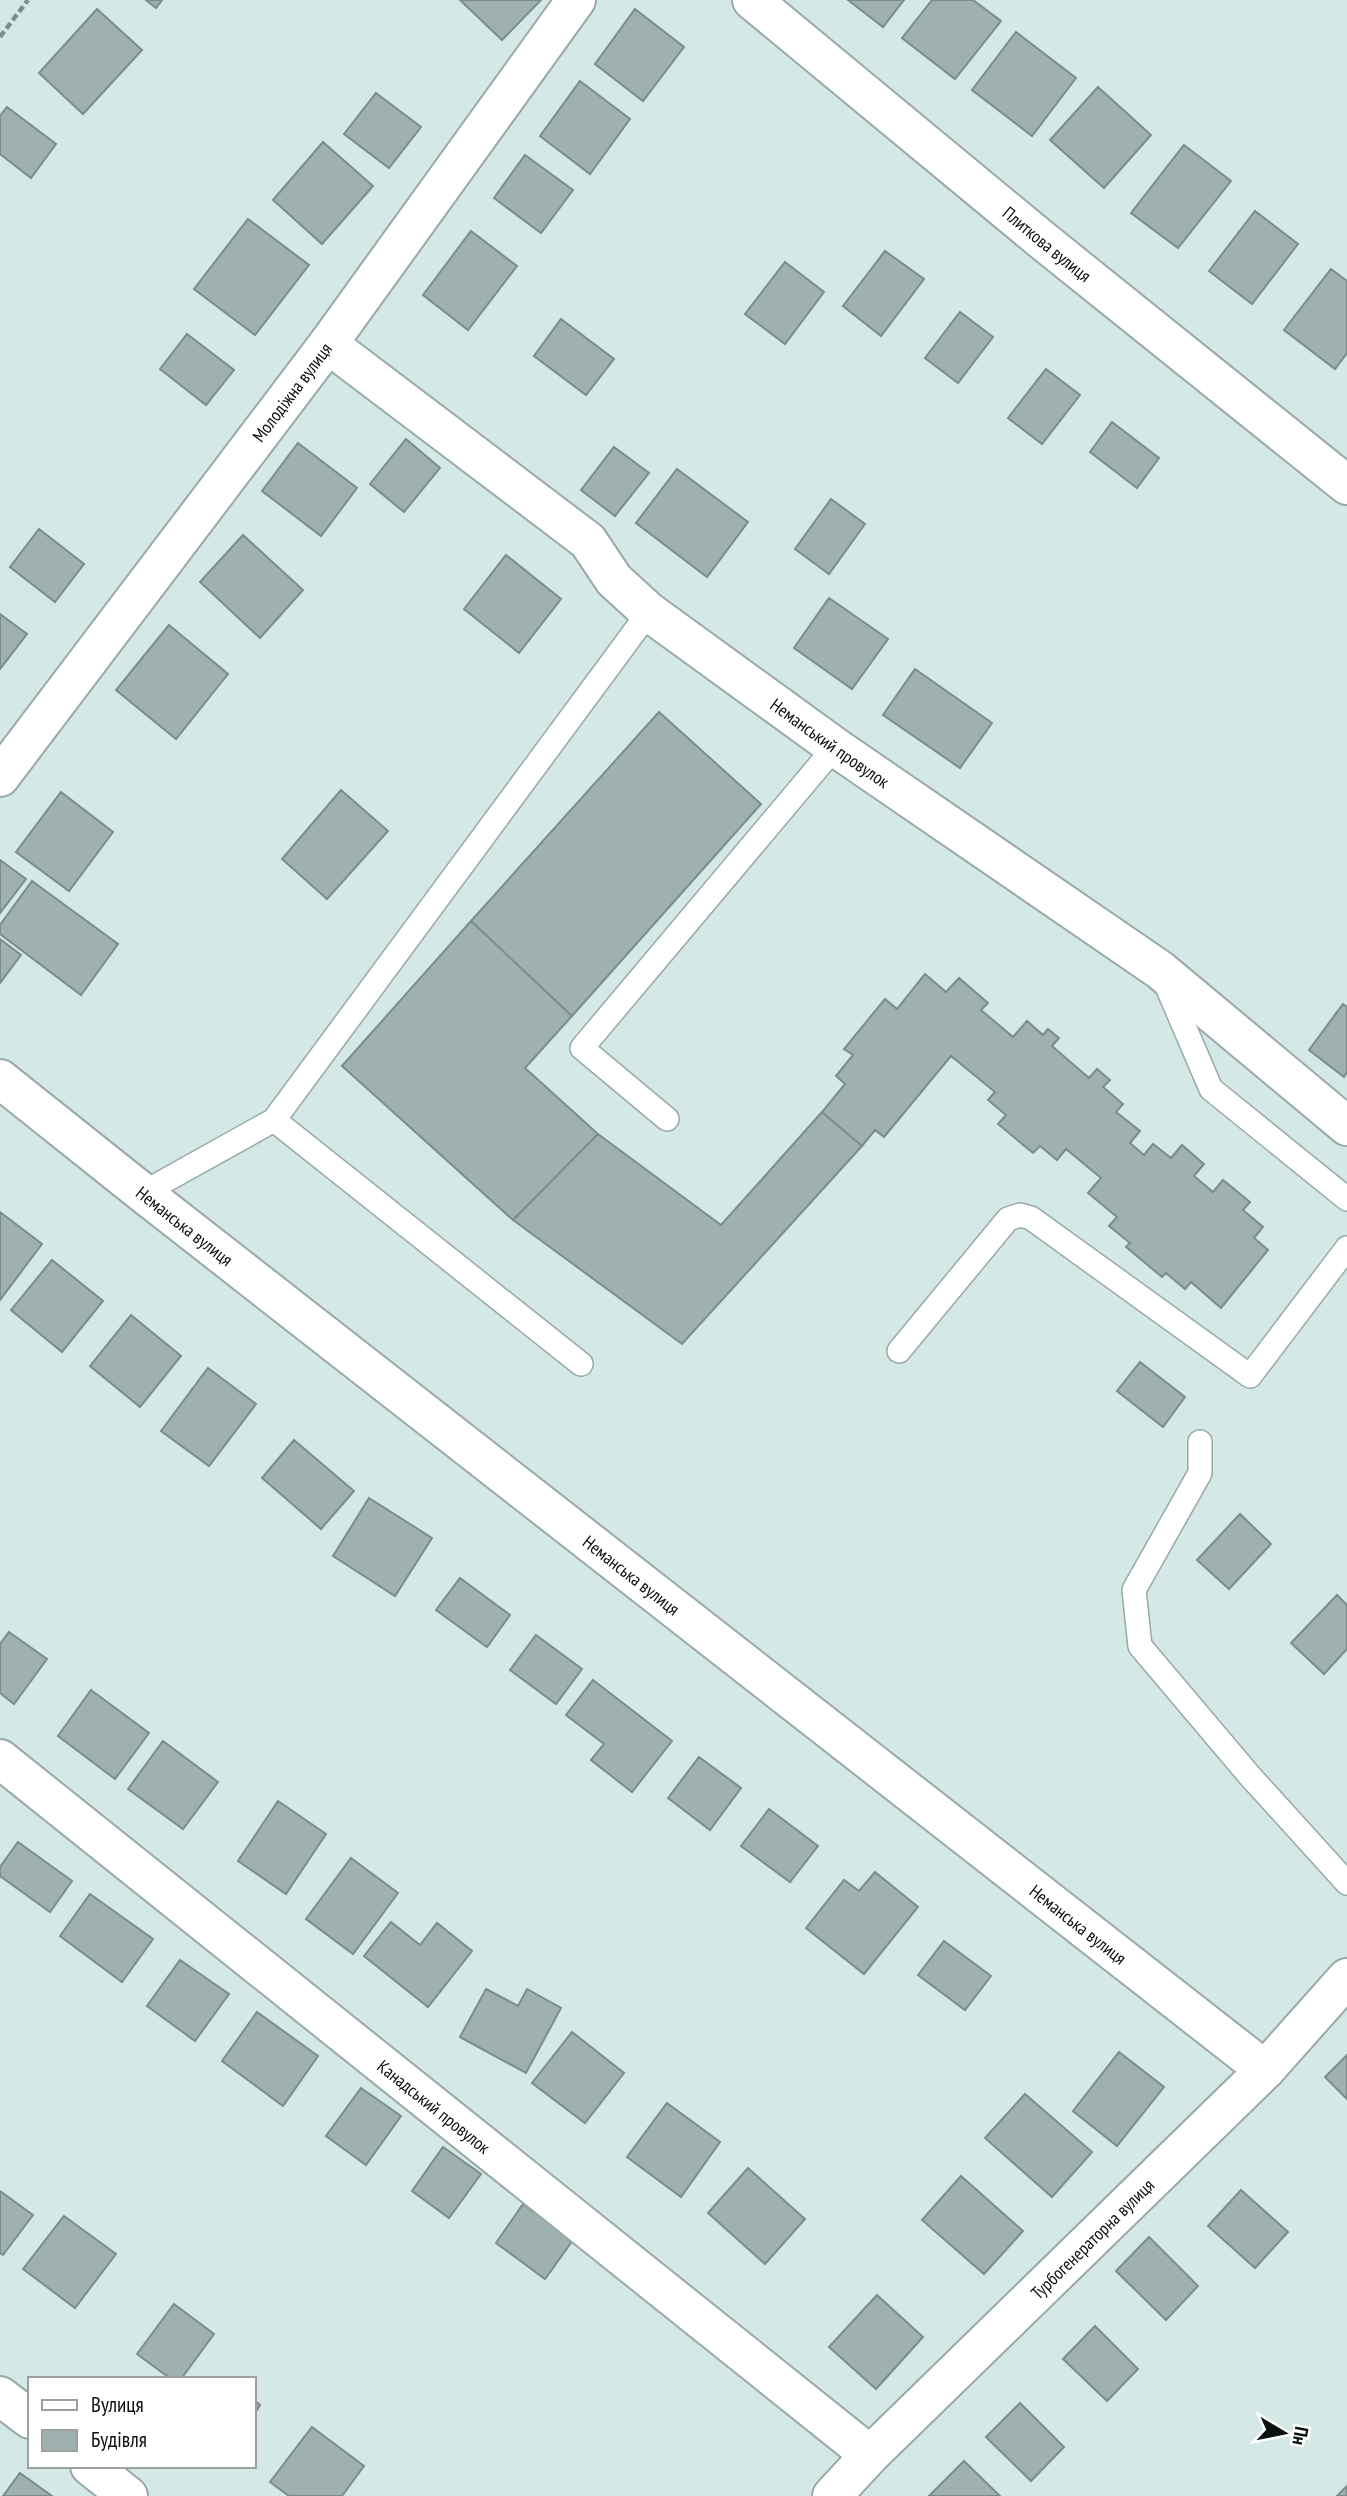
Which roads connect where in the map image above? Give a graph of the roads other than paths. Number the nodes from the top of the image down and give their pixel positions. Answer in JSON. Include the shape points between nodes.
{"nodes":[{"id":1,"x":576,"y":0,"type":"edge"},
{"id":2,"x":751,"y":0,"type":"edge"},
{"id":3,"x":328,"y":344,"type":"junction"},
{"id":4,"x":1347,"y":485,"type":"edge"},
{"id":5,"x":649,"y":612,"type":"junction"},
{"id":6,"x":835,"y":747,"type":"junction"},
{"id":7,"x":0,"y":777,"type":"edge"},
{"id":8,"x":1160,"y":970,"type":"junction"},
{"id":9,"x":0,"y":1079,"type":"edge"},
{"id":10,"x":667,"y":1119,"type":"dead end"},
{"id":11,"x":274,"y":1120,"type":"junction"},
{"id":12,"x":1347,"y":1126,"type":"edge"},
{"id":13,"x":143,"y":1193,"type":"junction"},
{"id":14,"x":1347,"y":1199,"type":"edge"},
{"id":15,"x":1347,"y":1248,"type":"edge"},
{"id":16,"x":898,"y":1351,"type":"dead end"},
{"id":17,"x":581,"y":1364,"type":"dead end"},
{"id":18,"x":1200,"y":1442,"type":"dead end"},
{"id":19,"x":0,"y":1759,"type":"edge"},
{"id":20,"x":1347,"y":1883,"type":"edge"},
{"id":21,"x":1347,"y":1978,"type":"edge"},
{"id":22,"x":1265,"y":2070,"type":"junction"},
{"id":23,"x":0,"y":2396,"type":"edge"},
{"id":24,"x":28,"y":2417,"type":"edge"},
{"id":25,"x":870,"y":2455,"type":"junction"},
{"id":26,"x":93,"y":2468,"type":"edge"},
{"id":27,"x":128,"y":2496,"type":"edge"},
{"id":28,"x":832,"y":2496,"type":"edge"}],
"edges":[{"from":1,"to":3,"type":"street","name":"Молодіжна вулиця"},
{"from":2,"to":4,"type":"street","name":"Плиткова вулиця"},
{"from":3,"to":5,"type":"street","name":"Неманський провулок","via":[[588,541],[614,580]]},
{"from":3,"to":7,"type":"street","name":"Молодіжна вулиця"},
{"from":5,"to":6,"type":"street","name":"Неманський провулок"},
{"from":5,"to":11,"type":"lane"},
{"from":6,"to":8,"type":"street","name":"Неманський провулок"},
{"from":6,"to":10,"type":"lane","via":[[582,1048]]},
{"from":8,"to":12,"type":"street","name":"Неманський провулок"},
{"from":8,"to":14,"type":"lane","via":[[1211,1089]]},
{"from":9,"to":13,"type":"street","name":"Неманська вулиця"},
{"from":11,"to":13,"type":"lane"},
{"from":11,"to":17,"type":"lane"},
{"from":13,"to":22,"type":"street","name":"Неманська вулиця"},
{"from":15,"to":16,"type":"lane","via":[[1250,1376],[1031,1218],[1020,1215],[1008,1219]]},
{"from":18,"to":20,"type":"lane","via":[[1200,1473],[1133,1590],[1140,1646]]},
{"from":19,"to":25,"type":"street","name":"Канадський провулок"},
{"from":21,"to":22,"type":"street","name":"Турбогенераторна вулиця"},
{"from":22,"to":25,"type":"street","name":"Турбогенераторна вулиця"},
{"from":23,"to":24,"type":"street"},
{"from":25,"to":28,"type":"street","name":"Турбогенераторна вулиця"},
{"from":26,"to":27,"type":"street"}]}
